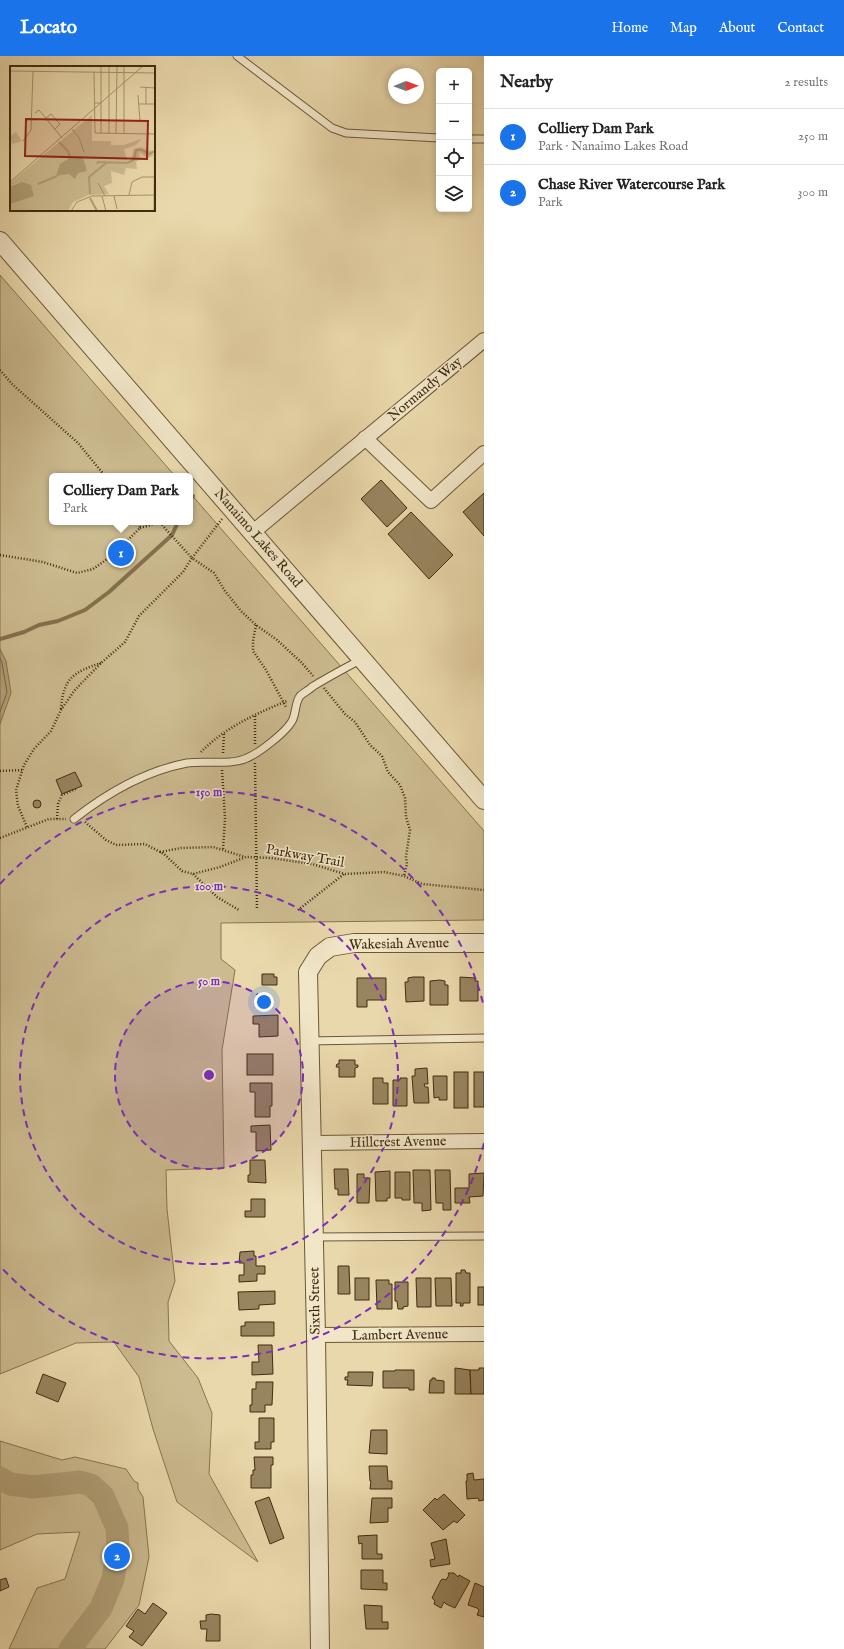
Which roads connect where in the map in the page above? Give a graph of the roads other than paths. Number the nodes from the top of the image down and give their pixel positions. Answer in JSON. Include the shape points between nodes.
{"nodes":[{"id":1,"x":237,"y":56,"type":"edge"},
{"id":2,"x":436,"y":138,"type":"edge"},
{"id":3,"x":472,"y":139,"type":"edge"},
{"id":4,"x":484,"y":139,"type":"edge"},
{"id":5,"x":0,"y":241,"type":"edge"},
{"id":6,"x":484,"y":340,"type":"edge"},
{"id":7,"x":365,"y":438,"type":"junction"},
{"id":8,"x":484,"y":454,"type":"edge"},
{"id":9,"x":253,"y":532,"type":"junction"},
{"id":10,"x":362,"y":658,"type":"junction"},
{"id":11,"x":484,"y":800,"type":"edge"},
{"id":12,"x":74,"y":819,"type":"road end"},
{"id":13,"x":484,"y":943,"type":"edge"},
{"id":14,"x":318,"y":956,"type":"joint"},
{"id":15,"x":484,"y":1038,"type":"edge"},
{"id":16,"x":309,"y":1041,"type":"junction"},
{"id":17,"x":484,"y":1141,"type":"edge"},
{"id":18,"x":313,"y":1143,"type":"junction"},
{"id":19,"x":484,"y":1236,"type":"edge"},
{"id":20,"x":314,"y":1237,"type":"junction"},
{"id":21,"x":484,"y":1334,"type":"edge"},
{"id":22,"x":316,"y":1335,"type":"junction"},
{"id":23,"x":320,"y":1649,"type":"edge"}],
"edges":[{"from":1,"to":2,"type":"lane","via":[[332,128],[346,133]]},
{"from":3,"to":4,"type":"lane"},
{"from":5,"to":9,"type":"street","name":"Nanaimo Lakes Road"},
{"from":6,"to":7,"type":"street","name":"Normandy Way"},
{"from":7,"to":8,"type":"street","via":[[431,500]]},
{"from":7,"to":9,"type":"street","name":"Normandy Way"},
{"from":9,"to":10,"type":"street","name":"Nanaimo Lakes Road"},
{"from":10,"to":11,"type":"street","name":"Nanaimo Lakes Road"},
{"from":10,"to":12,"type":"lane","via":[[332,674],[301,696],[293,720],[283,732],[247,758],[234,762],[192,763],[149,774],[98,801]]},
{"from":13,"to":14,"type":"street","name":"Wakesiah Avenue","via":[[354,943],[330,947]]},
{"from":14,"to":16,"type":"street","name":"Sixth Street","via":[[308,972]]},
{"from":15,"to":16,"type":"lane"},
{"from":16,"to":18,"type":"street","name":"Sixth Street"},
{"from":17,"to":18,"type":"street","name":"Hillcrest Avenue"},
{"from":18,"to":20,"type":"street","name":"Sixth Street"},
{"from":19,"to":20,"type":"lane"},
{"from":20,"to":22,"type":"street","name":"Sixth Street"},
{"from":21,"to":22,"type":"street","name":"Lambert Avenue"},
{"from":22,"to":23,"type":"street","name":"Sixth Street"}]}
